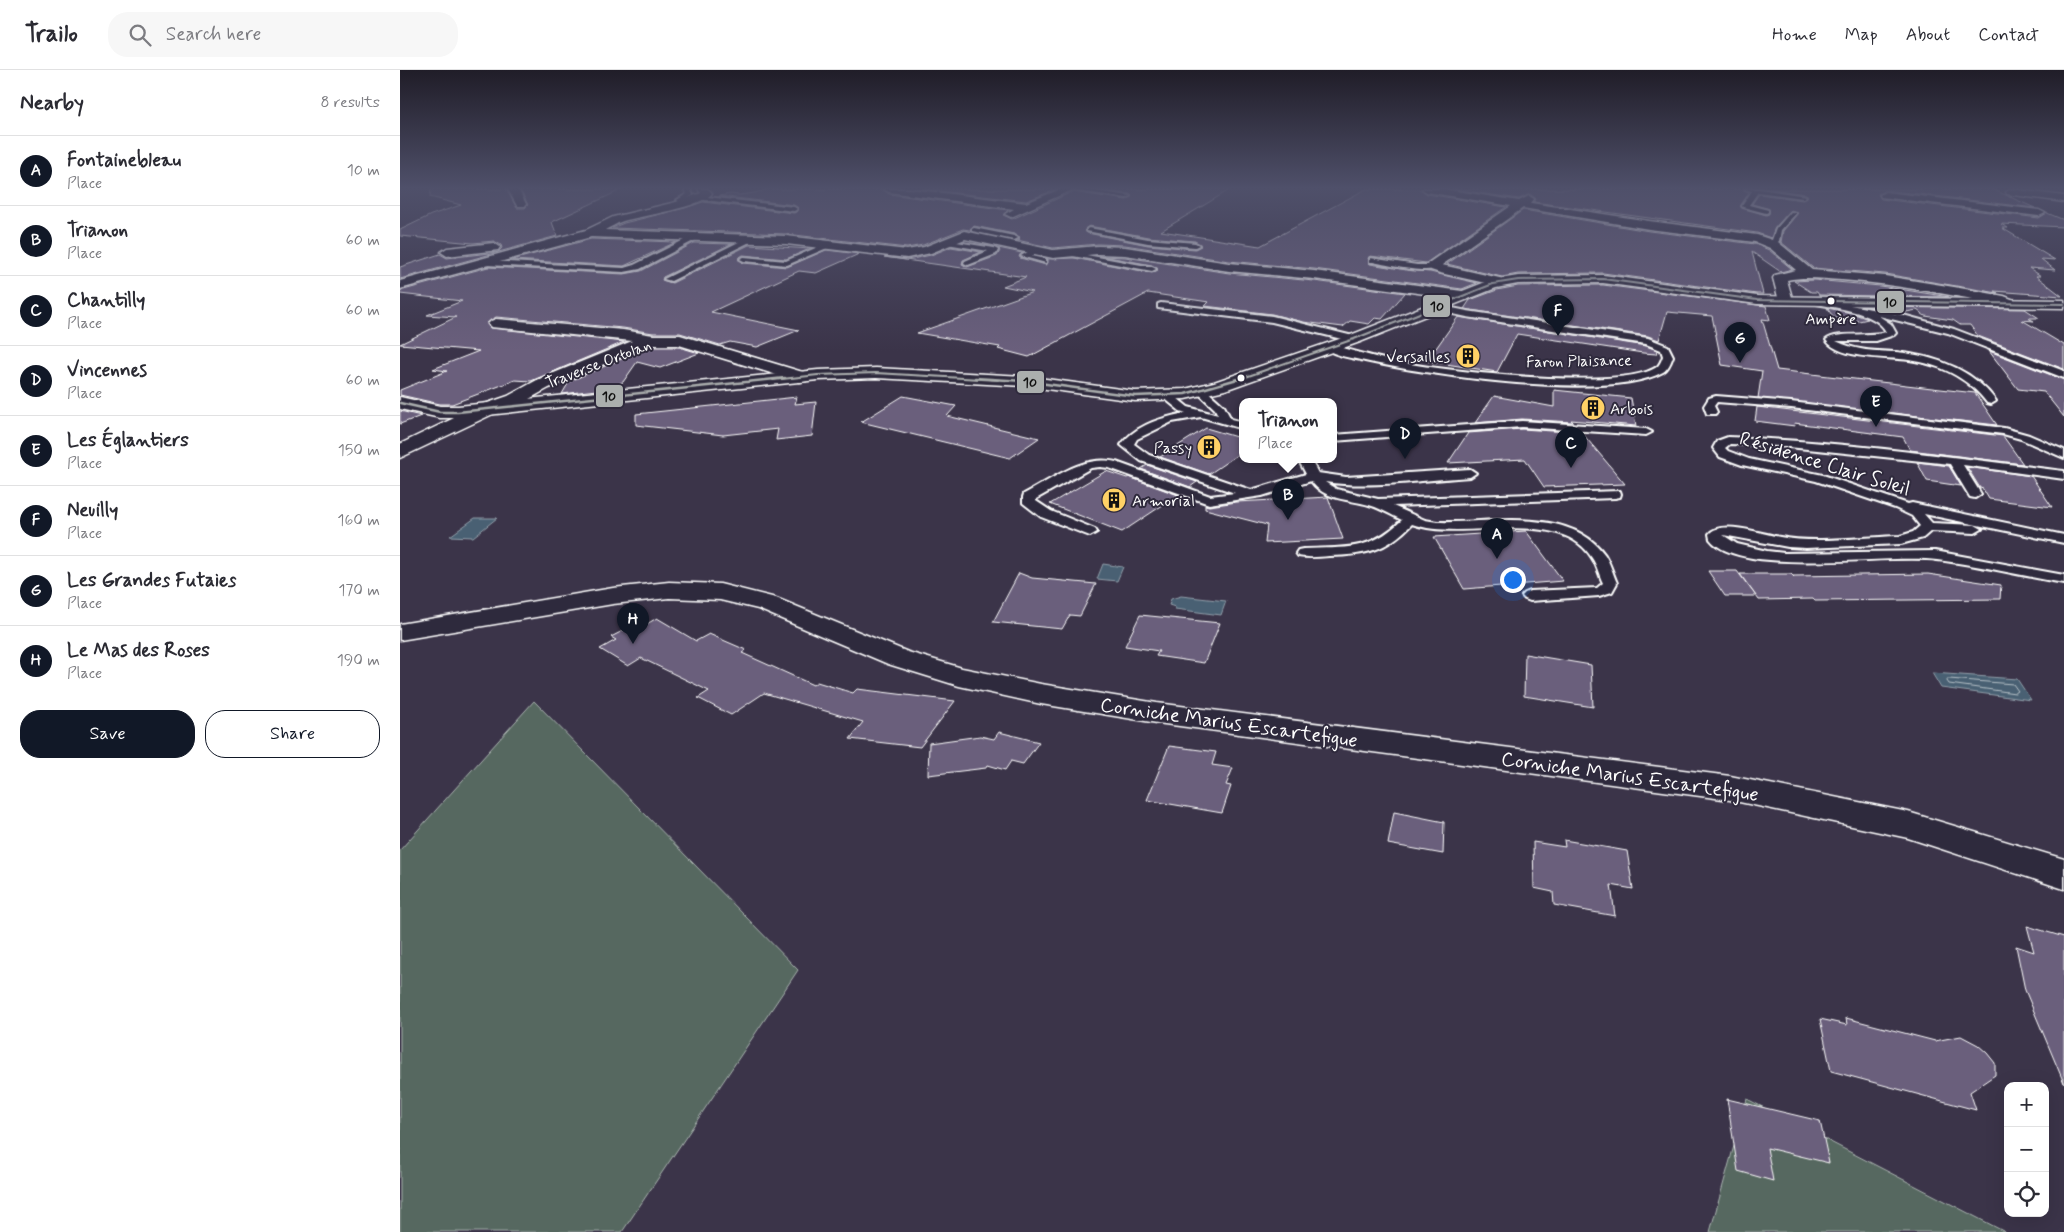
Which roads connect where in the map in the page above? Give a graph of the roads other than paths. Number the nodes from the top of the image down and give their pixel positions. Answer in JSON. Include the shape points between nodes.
{"nodes":[{"id":1,"x":535,"y":243,"type":"edge"},
{"id":2,"x":556,"y":243,"type":"edge"},
{"id":3,"x":685,"y":243,"type":"edge"},
{"id":4,"x":743,"y":243,"type":"edge"},
{"id":5,"x":820,"y":243,"type":"edge"},
{"id":6,"x":944,"y":243,"type":"edge"},
{"id":7,"x":954,"y":243,"type":"edge"},
{"id":8,"x":1002,"y":243,"type":"edge"},
{"id":9,"x":1157,"y":243,"type":"edge"},
{"id":10,"x":1174,"y":243,"type":"edge"},
{"id":11,"x":1463,"y":243,"type":"edge"},
{"id":12,"x":1771,"y":243,"type":"edge"},
{"id":13,"x":830,"y":244,"type":"junction"},
{"id":14,"x":1195,"y":245,"type":"dead end"},
{"id":15,"x":447,"y":252,"type":"dead end"},
{"id":16,"x":1137,"y":253,"type":"junction"},
{"id":17,"x":1069,"y":254,"type":"junction"},
{"id":18,"x":744,"y":259,"type":"dead end"},
{"id":19,"x":1374,"y":260,"type":"dead end"},
{"id":20,"x":486,"y":263,"type":"junction"},
{"id":21,"x":968,"y":263,"type":"dead end"},
{"id":22,"x":637,"y":267,"type":"junction"},
{"id":23,"x":1436,"y":267,"type":"junction"},
{"id":24,"x":654,"y":268,"type":"dead end"},
{"id":25,"x":672,"y":268,"type":"dead end"},
{"id":26,"x":689,"y":269,"type":"junction"},
{"id":27,"x":1152,"y":269,"type":"dead end"},
{"id":28,"x":1142,"y":274,"type":"dead end"},
{"id":29,"x":1808,"y":274,"type":"junction"},
{"id":30,"x":668,"y":279,"type":"dead end"},
{"id":31,"x":1499,"y":282,"type":"junction"},
{"id":32,"x":400,"y":285,"type":"edge"},
{"id":33,"x":1462,"y":295,"type":"junction"},
{"id":34,"x":1786,"y":301,"type":"junction"},
{"id":35,"x":1813,"y":301,"type":"junction"},
{"id":36,"x":2009,"y":303,"type":"junction"},
{"id":37,"x":2064,"y":304,"type":"edge"},
{"id":38,"x":1161,"y":306,"type":"dead end"},
{"id":39,"x":1433,"y":307,"type":"junction"},
{"id":40,"x":1866,"y":312,"type":"junction"},
{"id":41,"x":496,"y":324,"type":"dead end"},
{"id":42,"x":1354,"y":339,"type":"junction"},
{"id":43,"x":653,"y":340,"type":"junction"},
{"id":44,"x":1330,"y":348,"type":"junction"},
{"id":45,"x":2064,"y":375,"type":"edge"},
{"id":46,"x":800,"y":377,"type":"junction"},
{"id":47,"x":1201,"y":391,"type":"junction"},
{"id":48,"x":1168,"y":396,"type":"junction"},
{"id":49,"x":1991,"y":401,"type":"dead end"},
{"id":50,"x":400,"y":403,"type":"edge"},
{"id":51,"x":486,"y":410,"type":"junction"},
{"id":52,"x":1711,"y":412,"type":"dead end"},
{"id":53,"x":1200,"y":414,"type":"junction"},
{"id":54,"x":1226,"y":420,"type":"junction"},
{"id":55,"x":1239,"y":425,"type":"edge"},
{"id":56,"x":1646,"y":432,"type":"dead end"},
{"id":57,"x":1337,"y":438,"type":"edge"},
{"id":58,"x":400,"y":452,"type":"edge"},
{"id":59,"x":2064,"y":454,"type":"edge"},
{"id":60,"x":1954,"y":461,"type":"junction"},
{"id":61,"x":1306,"y":463,"type":"edge"},
{"id":62,"x":1470,"y":473,"type":"dead end"},
{"id":63,"x":2064,"y":475,"type":"edge"},
{"id":64,"x":1313,"y":476,"type":"junction"},
{"id":65,"x":1250,"y":494,"type":"junction"},
{"id":66,"x":1615,"y":494,"type":"dead end"},
{"id":67,"x":1975,"y":494,"type":"dead end"},
{"id":68,"x":1375,"y":503,"type":"junction"},
{"id":69,"x":1900,"y":505,"type":"junction"},
{"id":70,"x":1410,"y":519,"type":"junction"},
{"id":71,"x":1928,"y":527,"type":"junction"},
{"id":72,"x":2004,"y":528,"type":"junction"},
{"id":73,"x":1090,"y":532,"type":"dead end"},
{"id":74,"x":2064,"y":539,"type":"edge"},
{"id":75,"x":1303,"y":553,"type":"dead end"},
{"id":76,"x":2064,"y":579,"type":"edge"},
{"id":77,"x":1530,"y":596,"type":"dead end"},
{"id":78,"x":400,"y":632,"type":"edge"},
{"id":79,"x":2064,"y":874,"type":"edge"}],
"edges":[{"from":1,"to":15,"type":"street"},
{"from":2,"to":20,"type":"street"},
{"from":3,"to":22,"type":"lane"},
{"from":4,"to":26,"type":"lane"},
{"from":5,"to":13,"type":"street"},
{"from":6,"to":13,"type":"street","via":[[907,254]]},
{"from":7,"to":21,"type":"lane","via":[[994,250]]},
{"from":8,"to":17,"type":"street","via":[[1039,256]]},
{"from":9,"to":16,"type":"lane"},
{"from":10,"to":14,"type":"lane"},
{"from":11,"to":23,"type":"street","via":[[1436,261]]},
{"from":12,"to":29,"type":"street"},
{"from":13,"to":18,"type":"lane","via":[[784,263]]},
{"from":16,"to":17,"type":"street","via":[[1107,250]]},
{"from":16,"to":33,"type":"street"},
{"from":17,"to":27,"type":"lane"},
{"from":17,"to":28,"type":"lane","via":[[1071,258]]},
{"from":19,"to":23,"type":"lane"},
{"from":20,"to":22,"type":"lane","via":[[618,270]]},
{"from":20,"to":32,"type":"street"},
{"from":22,"to":24,"type":"lane"},
{"from":23,"to":31,"type":"street"},
{"from":25,"to":26,"type":"lane"},
{"from":26,"to":30,"type":"lane"},
{"from":29,"to":34,"type":"street","via":[[1790,274],[1780,278]]},
{"from":29,"to":36,"type":"street","via":[[1896,282]]},
{"from":31,"to":33,"type":"street"},
{"from":31,"to":34,"type":"street","via":[[1603,279],[1735,298]]},
{"from":33,"to":39,"type":"street"},
{"from":34,"to":35,"type":"street"},
{"from":35,"to":36,"type":"street"},
{"from":35,"to":40,"type":"lane"},
{"from":36,"to":37,"type":"street"},
{"from":38,"to":42,"type":"lane","via":[[1272,320]]},
{"from":39,"to":42,"type":"street"},
{"from":39,"to":44,"type":"lane","name":"Faron Plaisance","via":[[1648,341],[1665,348],[1668,356],[1660,369],[1640,376],[1614,380],[1565,380],[1435,371]]},
{"from":40,"to":45,"type":"lane","via":[[1951,331]]},
{"from":40,"to":49,"type":"lane","via":[[1884,323],[1891,333],[1876,338],[1835,338],[1831,340],[1833,344],[1859,352],[1932,361],[1973,382],[1986,392]]},
{"from":41,"to":43,"type":"street"},
{"from":42,"to":44,"type":"street"},
{"from":43,"to":46,"type":"street","name":"Traverse Ortolan","via":[[680,340]]},
{"from":43,"to":51,"type":"street","name":"Traverse Ortolan"},
{"from":44,"to":47,"type":"street"},
{"from":46,"to":48,"type":"street","via":[[876,373],[1024,381],[1126,396]]},
{"from":46,"to":51,"type":"street"},
{"from":47,"to":48,"type":"street"},
{"from":47,"to":54,"type":"lane","via":[[1220,408]]},
{"from":48,"to":53,"type":"lane","via":[[1184,408]]},
{"from":50,"to":51,"type":"street","via":[[440,412]]},
{"from":51,"to":58,"type":"street"},
{"from":52,"to":59,"type":"lane","via":[[1709,406],[1716,399],[1790,404],[2004,431]]},
{"from":53,"to":54,"type":"lane"},
{"from":53,"to":65,"type":"lane","via":[[1169,419],[1133,437],[1127,445],[1145,458]]},
{"from":54,"to":55,"type":"lane"},
{"from":56,"to":57,"type":"lane","via":[[1522,424]]},
{"from":60,"to":63,"type":"lane","name":"Résidence Clair Soleil"},
{"from":60,"to":67,"type":"lane"},
{"from":60,"to":69,"type":"lane","name":"Résidence Clair Soleil","via":[[1760,441],[1728,440],[1719,448],[1724,454],[1737,459],[1819,478]]},
{"from":61,"to":64,"type":"lane"},
{"from":62,"to":64,"type":"lane","via":[[1358,480]]},
{"from":64,"to":65,"type":"lane"},
{"from":64,"to":68,"type":"lane","via":[[1330,492]]},
{"from":65,"to":73,"type":"lane","via":[[1225,500],[1205,499],[1100,463],[1072,472],[1029,497],[1030,503],[1038,510]]},
{"from":66,"to":68,"type":"lane"},
{"from":68,"to":70,"type":"lane"},
{"from":69,"to":71,"type":"lane","name":"Résidence Clair Soleil","via":[[1917,513]]},
{"from":69,"to":72,"type":"lane"},
{"from":70,"to":75,"type":"lane","via":[[1379,545]]},
{"from":70,"to":77,"type":"lane","via":[[1443,527],[1528,524],[1571,533],[1586,540],[1598,553],[1610,583],[1607,589],[1599,592]]},
{"from":71,"to":72,"type":"lane"},
{"from":71,"to":76,"type":"lane","via":[[1918,535],[1901,540],[1806,544],[1730,531],[1716,534],[1717,539],[1728,546],[1763,555],[1935,555]]},
{"from":72,"to":74,"type":"lane"},
{"from":78,"to":79,"type":"street","name":"Corniche Marius Escartefigue","via":[[613,596],[669,590],[720,592],[767,603],[898,658],[977,681],[1166,714],[1730,788],[1908,825]]}]}
